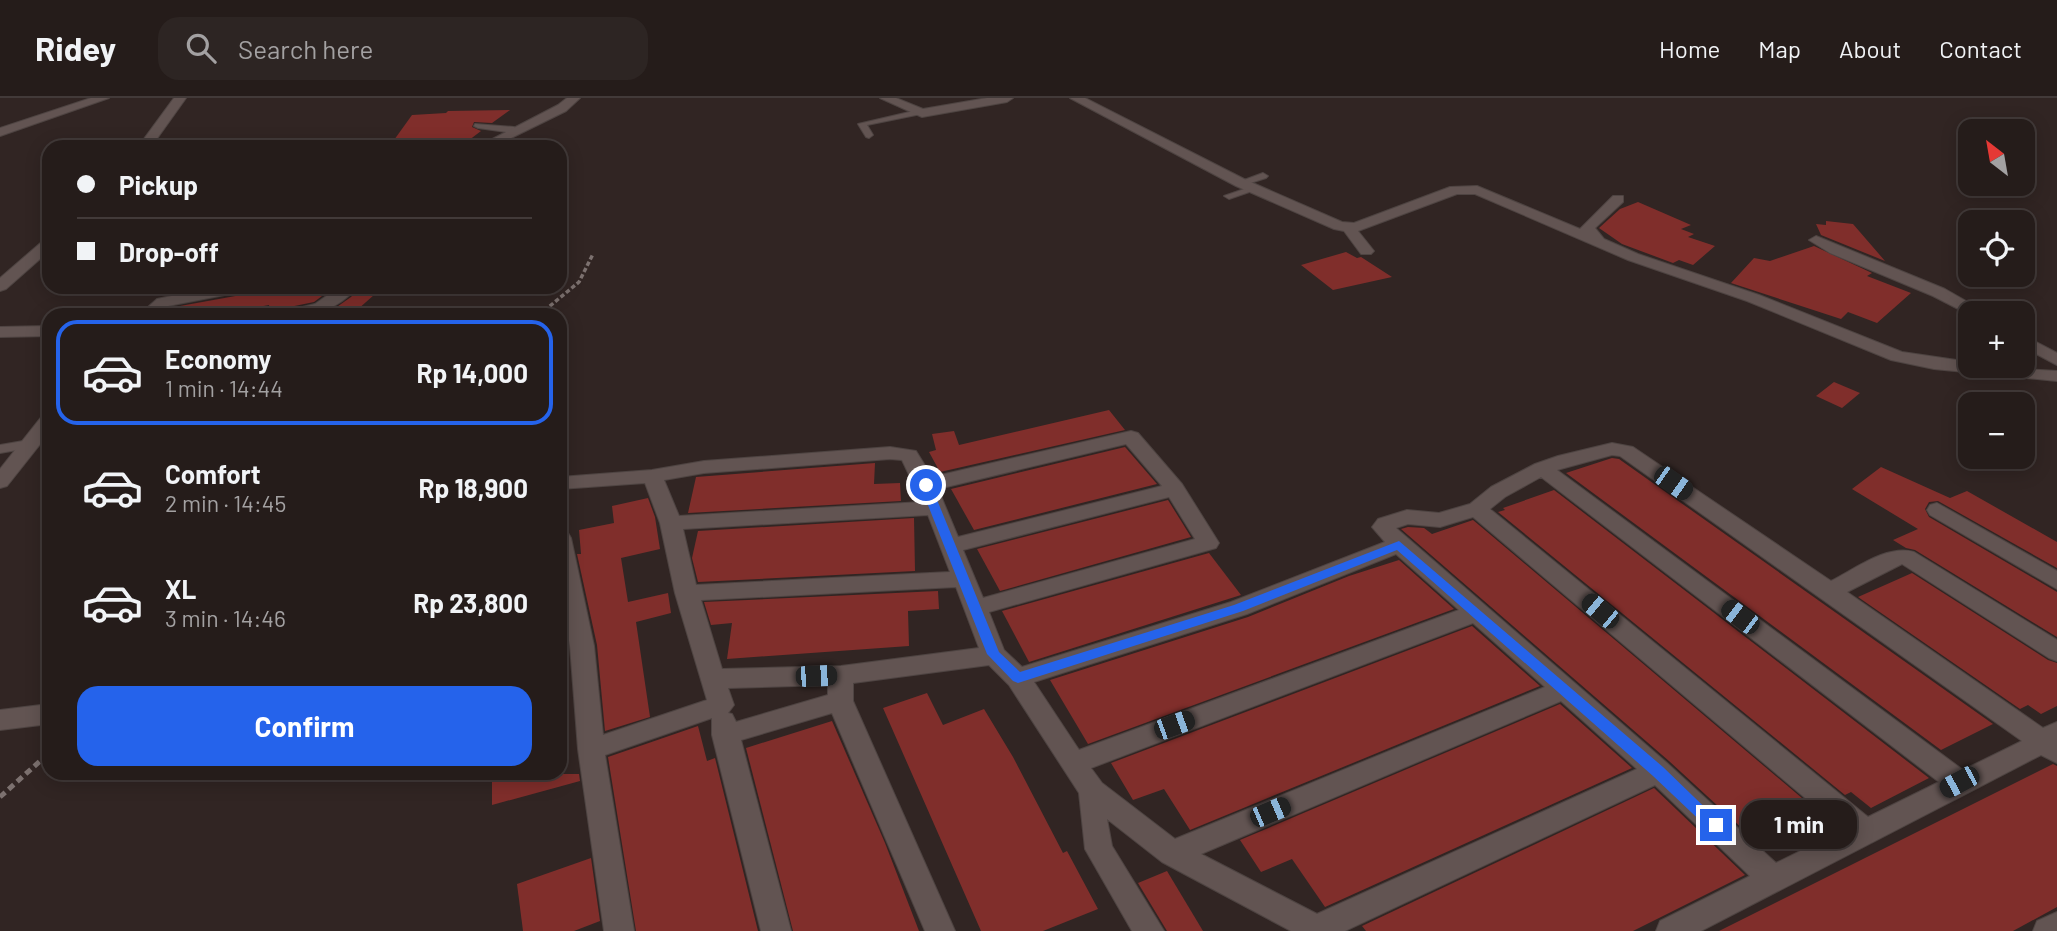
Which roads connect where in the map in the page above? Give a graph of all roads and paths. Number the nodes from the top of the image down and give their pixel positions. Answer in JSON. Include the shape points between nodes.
{"nodes":[{"id":1,"x":103,"y":98,"type":"edge"},
{"id":2,"x":180,"y":98,"type":"edge"},
{"id":3,"x":574,"y":98,"type":"edge"},
{"id":4,"x":886,"y":98,"type":"edge"},
{"id":5,"x":1007,"y":98,"type":"edge"},
{"id":6,"x":1076,"y":98,"type":"edge"},
{"id":7,"x":918,"y":113,"type":"junction"},
{"id":8,"x":478,"y":125,"type":"dead end"},
{"id":9,"x":514,"y":130,"type":"junction"},
{"id":10,"x":0,"y":132,"type":"edge"},
{"id":11,"x":869,"y":135,"type":"dead end"},
{"id":12,"x":150,"y":140,"type":"edge"},
{"id":13,"x":496,"y":140,"type":"edge"},
{"id":14,"x":1263,"y":176,"type":"dead end"},
{"id":15,"x":1247,"y":186,"type":"junction"},
{"id":16,"x":1228,"y":196,"type":"dead end"},
{"id":17,"x":1618,"y":199,"type":"dead end"},
{"id":18,"x":1349,"y":228,"type":"junction"},
{"id":19,"x":1816,"y":240,"type":"dead end"},
{"id":20,"x":1598,"y":241,"type":"junction"},
{"id":21,"x":42,"y":249,"type":"edge"},
{"id":22,"x":1366,"y":251,"type":"dead end"},
{"id":23,"x":593,"y":254,"type":"dead end"},
{"id":24,"x":0,"y":286,"type":"edge"},
{"id":25,"x":204,"y":294,"type":"edge"},
{"id":26,"x":340,"y":294,"type":"edge"},
{"id":27,"x":1958,"y":302,"type":"edge"},
{"id":28,"x":156,"y":308,"type":"edge"},
{"id":29,"x":321,"y":308,"type":"edge"},
{"id":30,"x":549,"y":308,"type":"edge"},
{"id":31,"x":42,"y":331,"type":"edge"},
{"id":32,"x":0,"y":332,"type":"edge"},
{"id":33,"x":2035,"y":347,"type":"edge"},
{"id":34,"x":2057,"y":360,"type":"edge"},
{"id":35,"x":2057,"y":376,"type":"edge"},
{"id":36,"x":42,"y":428,"type":"edge"},
{"id":37,"x":29,"y":444,"type":"junction"},
{"id":38,"x":0,"y":449,"type":"edge"},
{"id":39,"x":1542,"y":468,"type":"junction"},
{"id":40,"x":652,"y":476,"type":"junction"},
{"id":41,"x":0,"y":482,"type":"edge"},
{"id":42,"x":567,"y":482,"type":"edge"},
{"id":43,"x":926,"y":485,"type":"junction"},
{"id":44,"x":1175,"y":489,"type":"junction"},
{"id":45,"x":934,"y":508,"type":"junction"},
{"id":46,"x":1477,"y":509,"type":"junction"},
{"id":47,"x":1937,"y":510,"type":"dead end"},
{"id":48,"x":671,"y":523,"type":"junction"},
{"id":49,"x":1399,"y":545,"type":"junction"},
{"id":50,"x":950,"y":546,"type":"junction"},
{"id":51,"x":567,"y":572,"type":"edge"},
{"id":52,"x":962,"y":579,"type":"junction"},
{"id":53,"x":2057,"y":581,"type":"edge"},
{"id":54,"x":1830,"y":591,"type":"junction"},
{"id":55,"x":686,"y":593,"type":"junction"},
{"id":56,"x":975,"y":608,"type":"junction"},
{"id":57,"x":1475,"y":613,"type":"junction"},
{"id":58,"x":2057,"y":652,"type":"edge"},
{"id":59,"x":994,"y":654,"type":"junction"},
{"id":60,"x":1018,"y":678,"type":"junction"},
{"id":61,"x":713,"y":679,"type":"junction"},
{"id":62,"x":841,"y":688,"type":"junction"},
{"id":63,"x":1562,"y":690,"type":"junction"},
{"id":64,"x":720,"y":705,"type":"junction"},
{"id":65,"x":42,"y":715,"type":"edge"},
{"id":66,"x":0,"y":720,"type":"edge"},
{"id":67,"x":724,"y":735,"type":"junction"},
{"id":68,"x":2052,"y":742,"type":"edge"},
{"id":69,"x":591,"y":748,"type":"junction"},
{"id":70,"x":42,"y":759,"type":"edge"},
{"id":71,"x":1074,"y":763,"type":"junction"},
{"id":72,"x":1658,"y":771,"type":"junction"},
{"id":73,"x":1959,"y":782,"type":"junction"},
{"id":74,"x":1091,"y":791,"type":"junction"},
{"id":75,"x":0,"y":797,"type":"edge"},
{"id":76,"x":1866,"y":832,"type":"junction"},
{"id":77,"x":1172,"y":853,"type":"junction"},
{"id":78,"x":1773,"y":879,"type":"junction"},
{"id":79,"x":2057,"y":926,"type":"edge"},
{"id":80,"x":1317,"y":930,"type":"edge"},
{"id":81,"x":620,"y":931,"type":"edge"},
{"id":82,"x":776,"y":931,"type":"edge"},
{"id":83,"x":940,"y":931,"type":"edge"},
{"id":84,"x":1149,"y":931,"type":"edge"},
{"id":85,"x":1671,"y":931,"type":"edge"},
{"id":86,"x":2048,"y":931,"type":"edge"}],
"edges":[{"from":1,"to":10,"type":"street"},
{"from":2,"to":12,"type":"street"},
{"from":3,"to":9,"type":"street"},
{"from":4,"to":7,"type":"street"},
{"from":5,"to":7,"type":"street"},
{"from":6,"to":15,"type":"street"},
{"from":7,"to":11,"type":"lane","via":[[862,124]]},
{"from":8,"to":9,"type":"lane"},
{"from":9,"to":13,"type":"street"},
{"from":14,"to":15,"type":"lane"},
{"from":15,"to":16,"type":"lane"},
{"from":15,"to":18,"type":"street"},
{"from":17,"to":20,"type":"street","via":[[1587,228]]},
{"from":18,"to":20,"type":"street","via":[[1468,188]]},
{"from":18,"to":22,"type":"street"},
{"from":19,"to":27,"type":"street"},
{"from":20,"to":35,"type":"street","via":[[1897,356]]},
{"from":21,"to":24,"type":"street"},
{"from":23,"to":30,"type":"path","via":[[587,273]]},
{"from":25,"to":28,"type":"street","via":[[163,302]]},
{"from":26,"to":29,"type":"street"},
{"from":31,"to":32,"type":"street"},
{"from":33,"to":34,"type":"street"},
{"from":36,"to":37,"type":"street"},
{"from":37,"to":38,"type":"lane"},
{"from":37,"to":41,"type":"street"},
{"from":39,"to":46,"type":"street","via":[[1497,492]]},
{"from":39,"to":54,"type":"street","via":[[1612,449],[1626,451]]},
{"from":39,"to":73,"type":"street"},
{"from":40,"to":42,"type":"street"},
{"from":40,"to":43,"type":"street","via":[[704,467],[902,453],[912,457]]},
{"from":40,"to":48,"type":"street"},
{"from":43,"to":44,"type":"street","via":[[1126,436],[1133,438]]},
{"from":43,"to":45,"type":"street"},
{"from":44,"to":50,"type":"street"},
{"from":44,"to":56,"type":"street","via":[[1208,543],[1205,545]]},
{"from":45,"to":48,"type":"street"},
{"from":45,"to":50,"type":"street"},
{"from":46,"to":49,"type":"street","via":[[1440,520],[1407,517],[1385,524]]},
{"from":46,"to":76,"type":"street"},
{"from":47,"to":53,"type":"street"},
{"from":48,"to":55,"type":"street"},
{"from":49,"to":57,"type":"street"},
{"from":49,"to":60,"type":"street","via":[[1239,608]]},
{"from":50,"to":52,"type":"street"},
{"from":51,"to":69,"type":"street","via":[[582,646]]},
{"from":52,"to":55,"type":"street"},
{"from":52,"to":56,"type":"street"},
{"from":54,"to":58,"type":"street","via":[[1897,557],[1906,557]]},
{"from":54,"to":68,"type":"street"},
{"from":55,"to":61,"type":"street"},
{"from":56,"to":59,"type":"street"},
{"from":57,"to":63,"type":"street"},
{"from":57,"to":71,"type":"street"},
{"from":59,"to":60,"type":"street"},
{"from":59,"to":62,"type":"street"},
{"from":60,"to":71,"type":"street"},
{"from":61,"to":62,"type":"street"},
{"from":61,"to":64,"type":"street"},
{"from":62,"to":67,"type":"street"},
{"from":62,"to":83,"type":"street"},
{"from":63,"to":72,"type":"street"},
{"from":63,"to":77,"type":"street"},
{"from":64,"to":67,"type":"street"},
{"from":64,"to":69,"type":"street"},
{"from":65,"to":66,"type":"street"},
{"from":67,"to":82,"type":"street"},
{"from":68,"to":73,"type":"street"},
{"from":69,"to":81,"type":"street"},
{"from":70,"to":75,"type":"path"},
{"from":71,"to":74,"type":"street"},
{"from":72,"to":78,"type":"street"},
{"from":72,"to":80,"type":"street"},
{"from":73,"to":76,"type":"street"},
{"from":74,"to":77,"type":"street"},
{"from":74,"to":84,"type":"street","via":[[1099,849]]},
{"from":76,"to":78,"type":"street"},
{"from":77,"to":80,"type":"street"},
{"from":78,"to":85,"type":"street"},
{"from":79,"to":86,"type":"street"}]}
